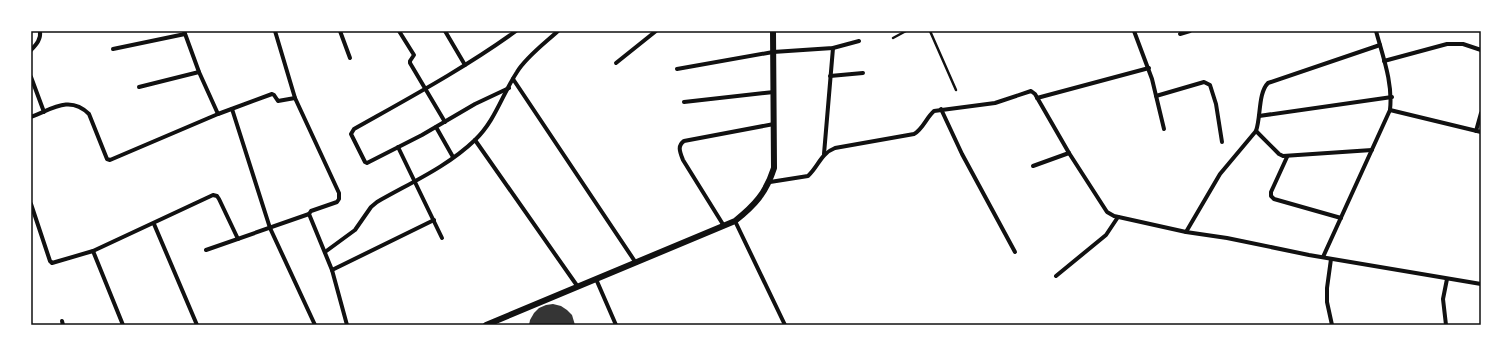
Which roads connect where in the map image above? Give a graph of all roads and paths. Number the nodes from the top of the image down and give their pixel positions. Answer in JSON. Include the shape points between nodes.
{"nodes":[{"id":1,"x":40,"y":31,"type":"edge"},
{"id":2,"x":275,"y":31,"type":"edge"},
{"id":3,"x":340,"y":31,"type":"edge"},
{"id":4,"x":399,"y":31,"type":"edge"},
{"id":5,"x":445,"y":31,"type":"edge"},
{"id":6,"x":516,"y":31,"type":"edge"},
{"id":7,"x":558,"y":31,"type":"edge"},
{"id":8,"x":656,"y":31,"type":"edge"},
{"id":9,"x":773,"y":31,"type":"edge"},
{"id":10,"x":906,"y":31,"type":"edge"},
{"id":11,"x":930,"y":31,"type":"edge"},
{"id":12,"x":1134,"y":31,"type":"edge"},
{"id":13,"x":1190,"y":31,"type":"edge"},
{"id":14,"x":1376,"y":31,"type":"edge"},
{"id":15,"x":185,"y":33,"type":"edge"},
{"id":16,"x":1180,"y":34,"type":"dead end"},
{"id":17,"x":893,"y":38,"type":"dead end"},
{"id":18,"x":859,"y":41,"type":"dead end"},
{"id":19,"x":1380,"y":45,"type":"junction"},
{"id":20,"x":833,"y":48,"type":"junction"},
{"id":21,"x":113,"y":49,"type":"dead end"},
{"id":22,"x":31,"y":50,"type":"edge"},
{"id":23,"x":1481,"y":50,"type":"edge"},
{"id":24,"x":773,"y":52,"type":"junction"},
{"id":25,"x":350,"y":58,"type":"dead end"},
{"id":26,"x":1384,"y":61,"type":"junction"},
{"id":27,"x":616,"y":63,"type":"dead end"},
{"id":28,"x":466,"y":65,"type":"junction"},
{"id":29,"x":1149,"y":68,"type":"junction"},
{"id":30,"x":677,"y":69,"type":"dead end"},
{"id":31,"x":199,"y":72,"type":"junction"},
{"id":32,"x":863,"y":73,"type":"dead end"},
{"id":33,"x":830,"y":76,"type":"junction"},
{"id":34,"x":31,"y":77,"type":"edge"},
{"id":35,"x":513,"y":79,"type":"junction"},
{"id":36,"x":139,"y":87,"type":"dead end"},
{"id":37,"x":509,"y":88,"type":"junction"},
{"id":38,"x":426,"y":89,"type":"junction"},
{"id":39,"x":956,"y":90,"type":"dead end"},
{"id":40,"x":774,"y":92,"type":"junction"},
{"id":41,"x":1156,"y":96,"type":"junction"},
{"id":42,"x":1392,"y":97,"type":"junction"},
{"id":43,"x":295,"y":98,"type":"junction"},
{"id":44,"x":1038,"y":98,"type":"junction"},
{"id":45,"x":684,"y":102,"type":"dead end"},
{"id":46,"x":232,"y":109,"type":"junction"},
{"id":47,"x":941,"y":109,"type":"junction"},
{"id":48,"x":1390,"y":110,"type":"junction"},
{"id":49,"x":44,"y":112,"type":"junction"},
{"id":50,"x":1481,"y":113,"type":"edge"},
{"id":51,"x":218,"y":114,"type":"junction"},
{"id":52,"x":1260,"y":116,"type":"junction"},
{"id":53,"x":31,"y":117,"type":"edge"},
{"id":54,"x":445,"y":122,"type":"junction"},
{"id":55,"x":774,"y":124,"type":"junction"},
{"id":56,"x":436,"y":127,"type":"junction"},
{"id":57,"x":1164,"y":129,"type":"dead end"},
{"id":58,"x":1256,"y":131,"type":"junction"},
{"id":59,"x":1476,"y":131,"type":"junction"},
{"id":60,"x":1481,"y":132,"type":"edge"},
{"id":61,"x":475,"y":140,"type":"junction"},
{"id":62,"x":1222,"y":142,"type":"dead end"},
{"id":63,"x":398,"y":147,"type":"junction"},
{"id":64,"x":1372,"y":150,"type":"junction"},
{"id":65,"x":824,"y":154,"type":"junction"},
{"id":66,"x":1069,"y":154,"type":"junction"},
{"id":67,"x":453,"y":157,"type":"junction"},
{"id":68,"x":1287,"y":157,"type":"junction"},
{"id":69,"x":1033,"y":166,"type":"dead end"},
{"id":70,"x":415,"y":180,"type":"junction"},
{"id":71,"x":770,"y":182,"type":"junction"},
{"id":72,"x":31,"y":204,"type":"edge"},
{"id":73,"x":310,"y":214,"type":"junction"},
{"id":74,"x":1118,"y":217,"type":"junction"},
{"id":75,"x":1341,"y":218,"type":"junction"},
{"id":76,"x":434,"y":220,"type":"junction"},
{"id":77,"x":735,"y":221,"type":"junction"},
{"id":78,"x":154,"y":224,"type":"junction"},
{"id":79,"x":724,"y":226,"type":"junction"},
{"id":80,"x":270,"y":228,"type":"junction"},
{"id":81,"x":1186,"y":232,"type":"junction"},
{"id":82,"x":442,"y":238,"type":"dead end"},
{"id":83,"x":238,"y":239,"type":"junction"},
{"id":84,"x":206,"y":250,"type":"dead end"},
{"id":85,"x":93,"y":251,"type":"junction"},
{"id":86,"x":326,"y":252,"type":"junction"},
{"id":87,"x":1015,"y":252,"type":"dead end"},
{"id":88,"x":1323,"y":258,"type":"junction"},
{"id":89,"x":1330,"y":259,"type":"junction"},
{"id":90,"x":636,"y":263,"type":"junction"},
{"id":91,"x":332,"y":270,"type":"junction"},
{"id":92,"x":1056,"y":276,"type":"dead end"},
{"id":93,"x":596,"y":279,"type":"junction"},
{"id":94,"x":1447,"y":279,"type":"junction"},
{"id":95,"x":1481,"y":284,"type":"edge"},
{"id":96,"x":578,"y":287,"type":"junction"},
{"id":97,"x":123,"y":325,"type":"edge"},
{"id":98,"x":197,"y":325,"type":"edge"},
{"id":99,"x":314,"y":325,"type":"edge"},
{"id":100,"x":347,"y":325,"type":"edge"},
{"id":101,"x":486,"y":325,"type":"edge"},
{"id":102,"x":616,"y":325,"type":"edge"},
{"id":103,"x":785,"y":325,"type":"edge"},
{"id":104,"x":1332,"y":325,"type":"edge"},
{"id":105,"x":1446,"y":325,"type":"edge"}],
"edges":[{"from":1,"to":22,"type":"street","via":[[41,36]]},
{"from":2,"to":43,"type":"street"},
{"from":3,"to":25,"type":"street"},
{"from":4,"to":38,"type":"street","via":[[414,55],[410,63]]},
{"from":5,"to":28,"type":"street"},
{"from":6,"to":28,"type":"street"},
{"from":7,"to":35,"type":"street","via":[[523,64]]},
{"from":8,"to":27,"type":"street"},
{"from":9,"to":24,"type":"street"},
{"from":10,"to":17,"type":"lane"},
{"from":11,"to":39,"type":"lane"},
{"from":12,"to":29,"type":"street"},
{"from":13,"to":16,"type":"street"},
{"from":14,"to":19,"type":"street"},
{"from":15,"to":21,"type":"street"},
{"from":15,"to":31,"type":"street"},
{"from":18,"to":20,"type":"street"},
{"from":19,"to":26,"type":"street"},
{"from":19,"to":52,"type":"street","via":[[1268,83],[1263,91]]},
{"from":20,"to":24,"type":"street"},
{"from":20,"to":33,"type":"street"},
{"from":23,"to":26,"type":"street","via":[[1463,44],[1447,44]]},
{"from":24,"to":30,"type":"street"},
{"from":24,"to":40,"type":"street"},
{"from":26,"to":42,"type":"street"},
{"from":28,"to":38,"type":"street"},
{"from":29,"to":41,"type":"street"},
{"from":29,"to":44,"type":"street"},
{"from":31,"to":36,"type":"street"},
{"from":31,"to":51,"type":"street"},
{"from":32,"to":33,"type":"street"},
{"from":33,"to":65,"type":"street"},
{"from":34,"to":49,"type":"street"},
{"from":35,"to":37,"type":"street"},
{"from":35,"to":90,"type":"street"},
{"from":37,"to":54,"type":"street"},
{"from":37,"to":61,"type":"street","via":[[484,130]]},
{"from":38,"to":54,"type":"street"},
{"from":38,"to":63,"type":"street","via":[[352,131],[351,134],[366,163]]},
{"from":40,"to":45,"type":"street"},
{"from":40,"to":55,"type":"street"},
{"from":41,"to":57,"type":"street"},
{"from":41,"to":62,"type":"street","via":[[1204,82],[1210,85]]},
{"from":42,"to":48,"type":"street"},
{"from":42,"to":52,"type":"street"},
{"from":43,"to":46,"type":"street","via":[[278,101],[272,94]]},
{"from":43,"to":73,"type":"street","via":[[339,196],[337,202],[311,211]]},
{"from":44,"to":47,"type":"street","via":[[1031,91],[995,103]]},
{"from":44,"to":66,"type":"street"},
{"from":46,"to":51,"type":"street"},
{"from":46,"to":80,"type":"street"},
{"from":47,"to":65,"type":"street","via":[[928,116],[914,134],[835,148]]},
{"from":47,"to":87,"type":"street","via":[[962,154]]},
{"from":48,"to":59,"type":"street"},
{"from":48,"to":64,"type":"street"},
{"from":49,"to":51,"type":"street","via":[[66,104],[73,104],[85,110],[108,160]]},
{"from":49,"to":53,"type":"street"},
{"from":50,"to":59,"type":"street"},
{"from":52,"to":58,"type":"street"},
{"from":54,"to":56,"type":"street"},
{"from":55,"to":71,"type":"street","via":[[774,168]]},
{"from":55,"to":79,"type":"street","via":[[684,141],[680,144],[683,160]]},
{"from":56,"to":63,"type":"street"},
{"from":56,"to":67,"type":"street"},
{"from":58,"to":68,"type":"street","via":[[1279,154]]},
{"from":58,"to":81,"type":"street","via":[[1220,174]]},
{"from":59,"to":60,"type":"street"},
{"from":61,"to":67,"type":"street"},
{"from":61,"to":96,"type":"street"},
{"from":63,"to":70,"type":"street"},
{"from":64,"to":68,"type":"street"},
{"from":64,"to":75,"type":"street"},
{"from":65,"to":71,"type":"street","via":[[808,176]]},
{"from":66,"to":69,"type":"street"},
{"from":66,"to":74,"type":"street","via":[[1107,212]]},
{"from":67,"to":70,"type":"street"},
{"from":68,"to":75,"type":"street","via":[[1271,196]]},
{"from":70,"to":76,"type":"street"},
{"from":70,"to":86,"type":"street","via":[[377,202],[355,230]]},
{"from":71,"to":77,"type":"street","via":[[755,204]]},
{"from":72,"to":85,"type":"street","via":[[52,263]]},
{"from":73,"to":80,"type":"street"},
{"from":73,"to":86,"type":"street"},
{"from":74,"to":81,"type":"street"},
{"from":74,"to":92,"type":"street","via":[[1106,235]]},
{"from":75,"to":88,"type":"street"},
{"from":76,"to":82,"type":"street"},
{"from":76,"to":91,"type":"street"},
{"from":77,"to":79,"type":"street"},
{"from":77,"to":103,"type":"street"},
{"from":78,"to":83,"type":"street","via":[[213,195],[219,199]]},
{"from":78,"to":85,"type":"street"},
{"from":78,"to":98,"type":"street"},
{"from":79,"to":90,"type":"street"},
{"from":80,"to":83,"type":"street"},
{"from":80,"to":99,"type":"street"},
{"from":81,"to":88,"type":"street"},
{"from":83,"to":84,"type":"street"},
{"from":85,"to":97,"type":"street"},
{"from":86,"to":91,"type":"street"},
{"from":88,"to":89,"type":"street"},
{"from":89,"to":94,"type":"street"},
{"from":89,"to":104,"type":"street","via":[[1327,302]]},
{"from":90,"to":93,"type":"street"},
{"from":91,"to":100,"type":"street"},
{"from":93,"to":96,"type":"street"},
{"from":93,"to":102,"type":"street"},
{"from":94,"to":95,"type":"street"},
{"from":94,"to":105,"type":"street","via":[[1443,304]]},
{"from":96,"to":101,"type":"street"}]}
